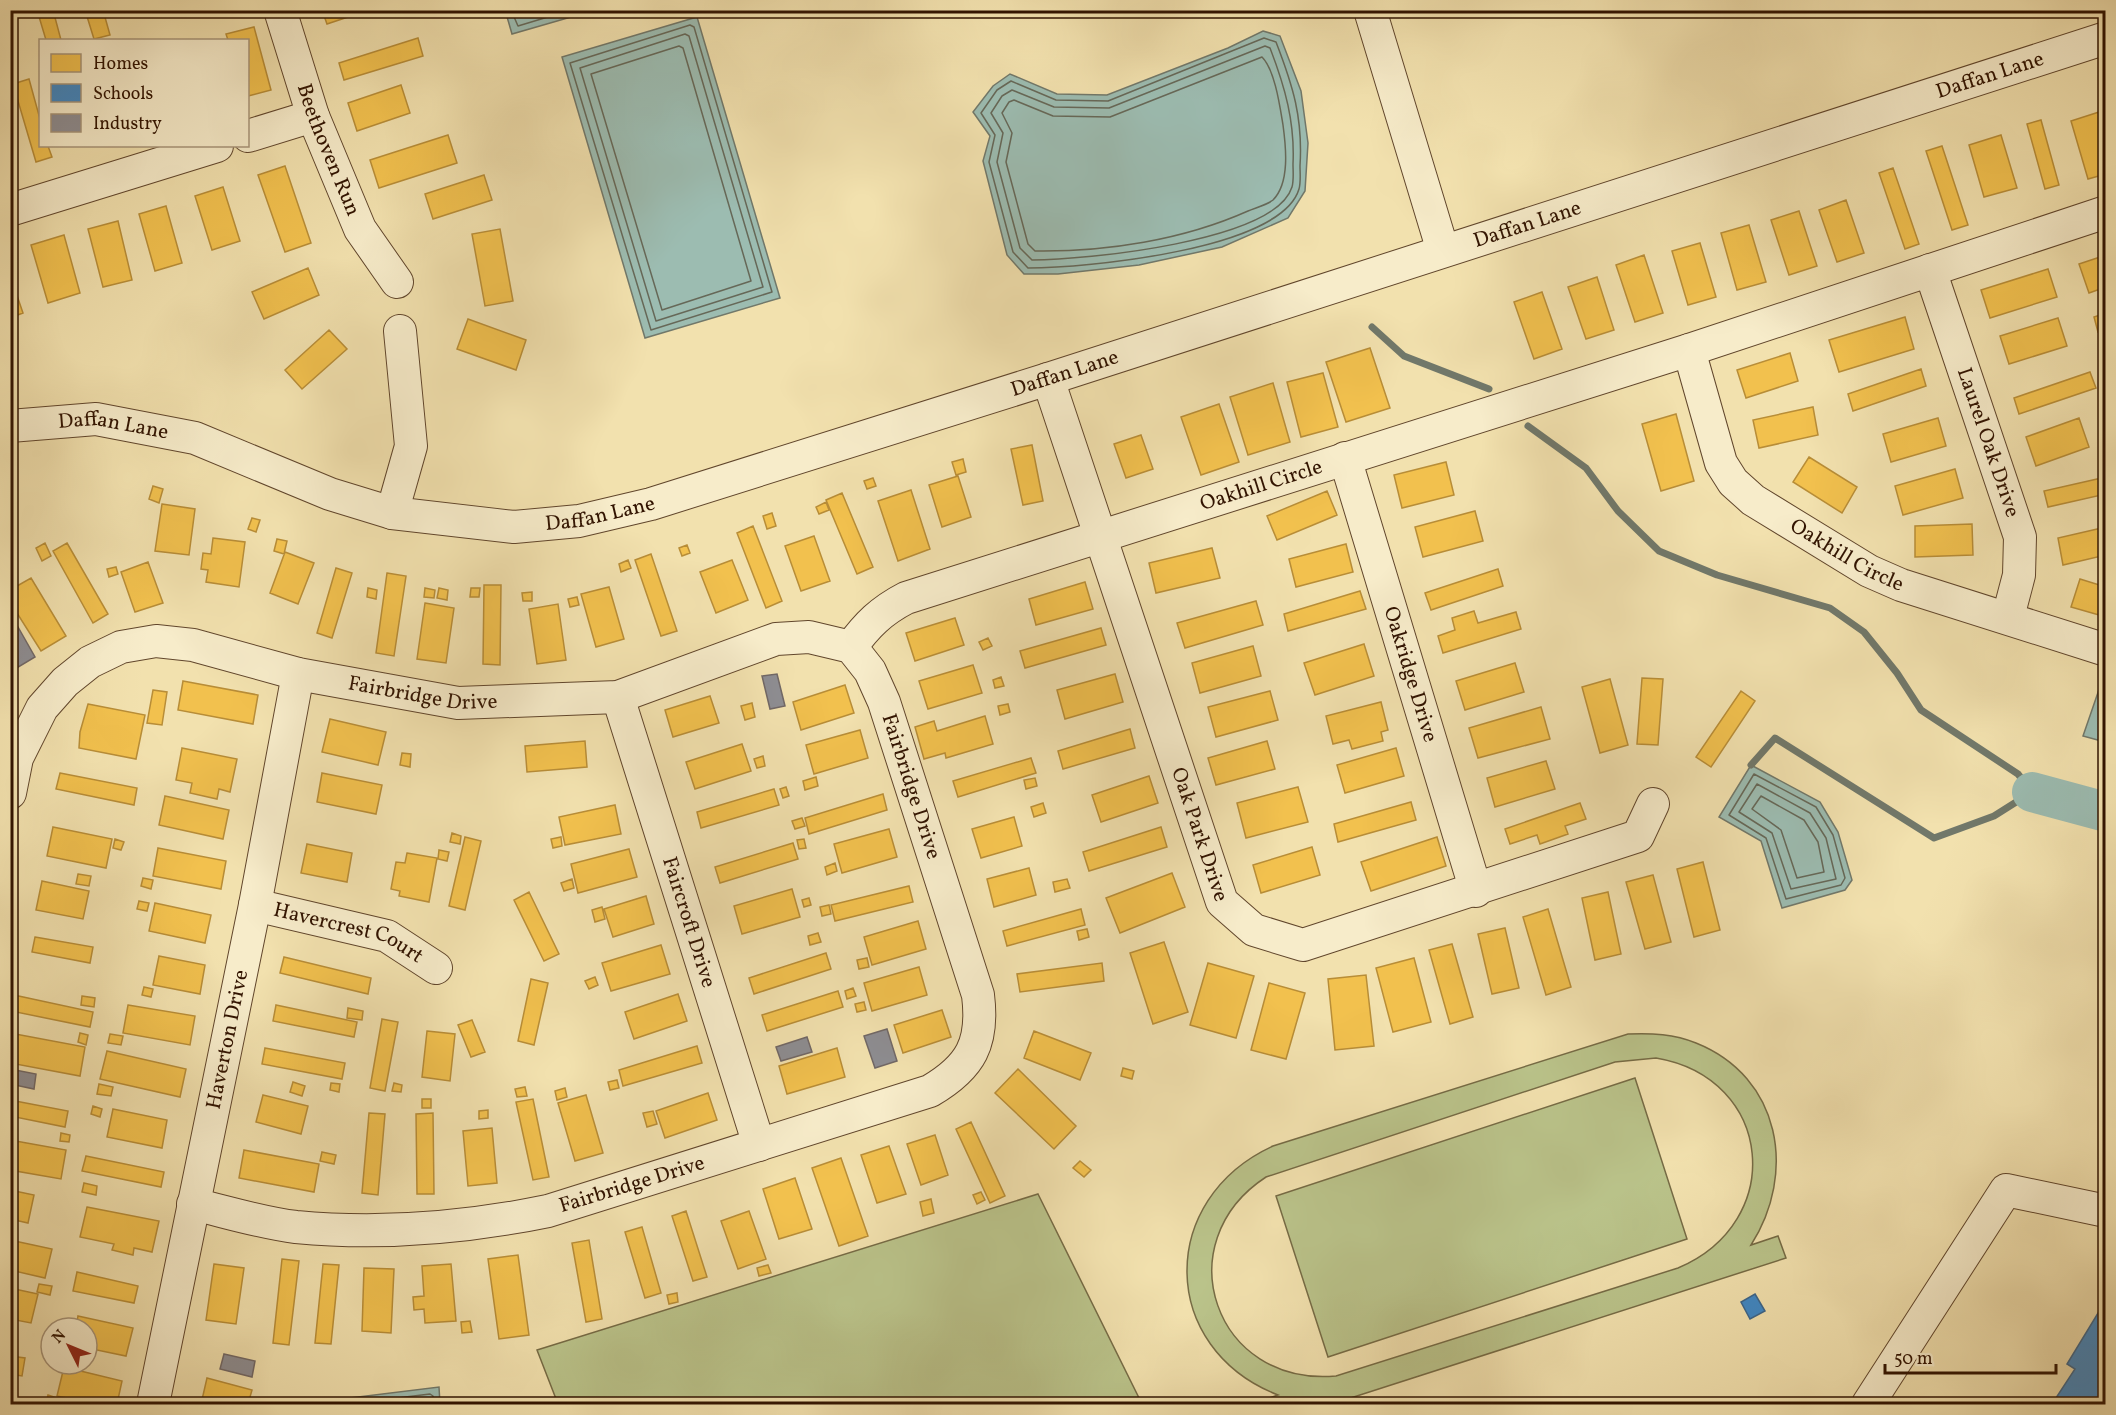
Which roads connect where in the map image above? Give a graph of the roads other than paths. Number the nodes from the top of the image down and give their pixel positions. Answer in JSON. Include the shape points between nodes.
{"nodes":[{"id":1,"x":280,"y":10,"type":"edge"},
{"id":2,"x":1370,"y":10,"type":"edge"},
{"id":3,"x":2106,"y":38,"type":"edge"},
{"id":4,"x":313,"y":116,"type":"junction"},
{"id":5,"x":249,"y":136,"type":"edge"},
{"id":6,"x":214,"y":147,"type":"edge"},
{"id":7,"x":10,"y":210,"type":"edge"},
{"id":8,"x":2106,"y":212,"type":"edge"},
{"id":9,"x":1443,"y":251,"type":"junction"},
{"id":10,"x":1930,"y":270,"type":"junction"},
{"id":11,"x":397,"y":282,"type":"dead end"},
{"id":12,"x":400,"y":331,"type":"dead end"},
{"id":13,"x":1689,"y":350,"type":"junction"},
{"id":14,"x":1048,"y":379,"type":"junction"},
{"id":15,"x":10,"y":426,"type":"edge"},
{"id":16,"x":1345,"y":458,"type":"junction"},
{"id":17,"x":392,"y":513,"type":"junction"},
{"id":18,"x":1101,"y":537,"type":"junction"},
{"id":19,"x":2008,"y":617,"type":"junction"},
{"id":20,"x":851,"y":647,"type":"junction"},
{"id":21,"x":2106,"y":650,"type":"edge"},
{"id":22,"x":298,"y":674,"type":"junction"},
{"id":23,"x":618,"y":697,"type":"junction"},
{"id":24,"x":14,"y":757,"type":"edge"},
{"id":25,"x":10,"y":793,"type":"edge"},
{"id":26,"x":1653,"y":804,"type":"dead end"},
{"id":27,"x":1476,"y":891,"type":"junction"},
{"id":28,"x":255,"y":905,"type":"junction"},
{"id":29,"x":436,"y":968,"type":"dead end"},
{"id":30,"x":759,"y":1145,"type":"junction"},
{"id":31,"x":193,"y":1204,"type":"junction"},
{"id":32,"x":2106,"y":1211,"type":"edge"},
{"id":33,"x":153,"y":1404,"type":"edge"},
{"id":34,"x":1868,"y":1404,"type":"edge"}],
"edges":[{"from":1,"to":4,"type":"street","name":"Beethoven Run"},
{"from":2,"to":9,"type":"street"},
{"from":3,"to":9,"type":"street","name":"Daffan Lane"},
{"from":4,"to":5,"type":"street"},
{"from":4,"to":11,"type":"street","name":"Beethoven Run","via":[[360,229]]},
{"from":6,"to":7,"type":"street"},
{"from":8,"to":10,"type":"street","name":"Oakhill Circle"},
{"from":9,"to":14,"type":"street","name":"Daffan Lane"},
{"from":10,"to":13,"type":"street","name":"Oakhill Circle"},
{"from":10,"to":19,"type":"street","name":"Laurel Oak Drive","via":[[2020,537],[2019,575]]},
{"from":12,"to":17,"type":"street","via":[[411,446]]},
{"from":13,"to":16,"type":"street","name":"Oakhill Circle"},
{"from":13,"to":19,"type":"street","name":"Oakhill Circle","via":[[1721,464],[1753,500],[1869,571],[1901,585]]},
{"from":14,"to":17,"type":"street","name":"Daffan Lane","via":[[651,504],[579,521],[514,527]]},
{"from":14,"to":18,"type":"street","name":"Oak Park Drive"},
{"from":15,"to":17,"type":"street","name":"Daffan Lane","via":[[96,419],[195,438],[330,494]]},
{"from":16,"to":18,"type":"street","name":"Oakhill Circle"},
{"from":16,"to":27,"type":"street","name":"Oakridge Drive"},
{"from":18,"to":20,"type":"street","name":"Oakhill Circle","via":[[906,598],[882,611]]},
{"from":18,"to":27,"type":"street","name":"Oak Park Drive","via":[[1222,902],[1254,930],[1303,945]]},
{"from":19,"to":21,"type":"street","name":"Oakhill Circle"},
{"from":20,"to":23,"type":"street","name":"Fairbridge Drive","via":[[810,637],[776,639]]},
{"from":20,"to":30,"type":"street","name":"Fairbridge Drive","via":[[870,671],[884,702],[978,995],[978,1039],[969,1060],[950,1080],[930,1091]]},
{"from":22,"to":23,"type":"street","name":"Fairbridge Drive","via":[[458,703]]},
{"from":22,"to":24,"type":"street","name":"Fairbridge Drive","via":[[194,645],[156,641],[122,646],[90,662],[65,682],[42,708]]},
{"from":22,"to":28,"type":"street","name":"Haverton Drive"},
{"from":23,"to":30,"type":"street","name":"Faircroft Drive"},
{"from":24,"to":25,"type":"street","name":"Fairbridge Drive"},
{"from":26,"to":27,"type":"street","name":"Oak Park Drive","via":[[1638,836]]},
{"from":28,"to":29,"type":"street","name":"Havercrest Court","via":[[387,936]]},
{"from":28,"to":31,"type":"street","name":"Haverton Drive"},
{"from":30,"to":31,"type":"street","name":"Fairbridge Drive","via":[[548,1211],[484,1225],[362,1230],[294,1227]]},
{"from":31,"to":33,"type":"street","name":"Haverton Drive"},
{"from":32,"to":34,"type":"street","via":[[2007,1190]]}]}
